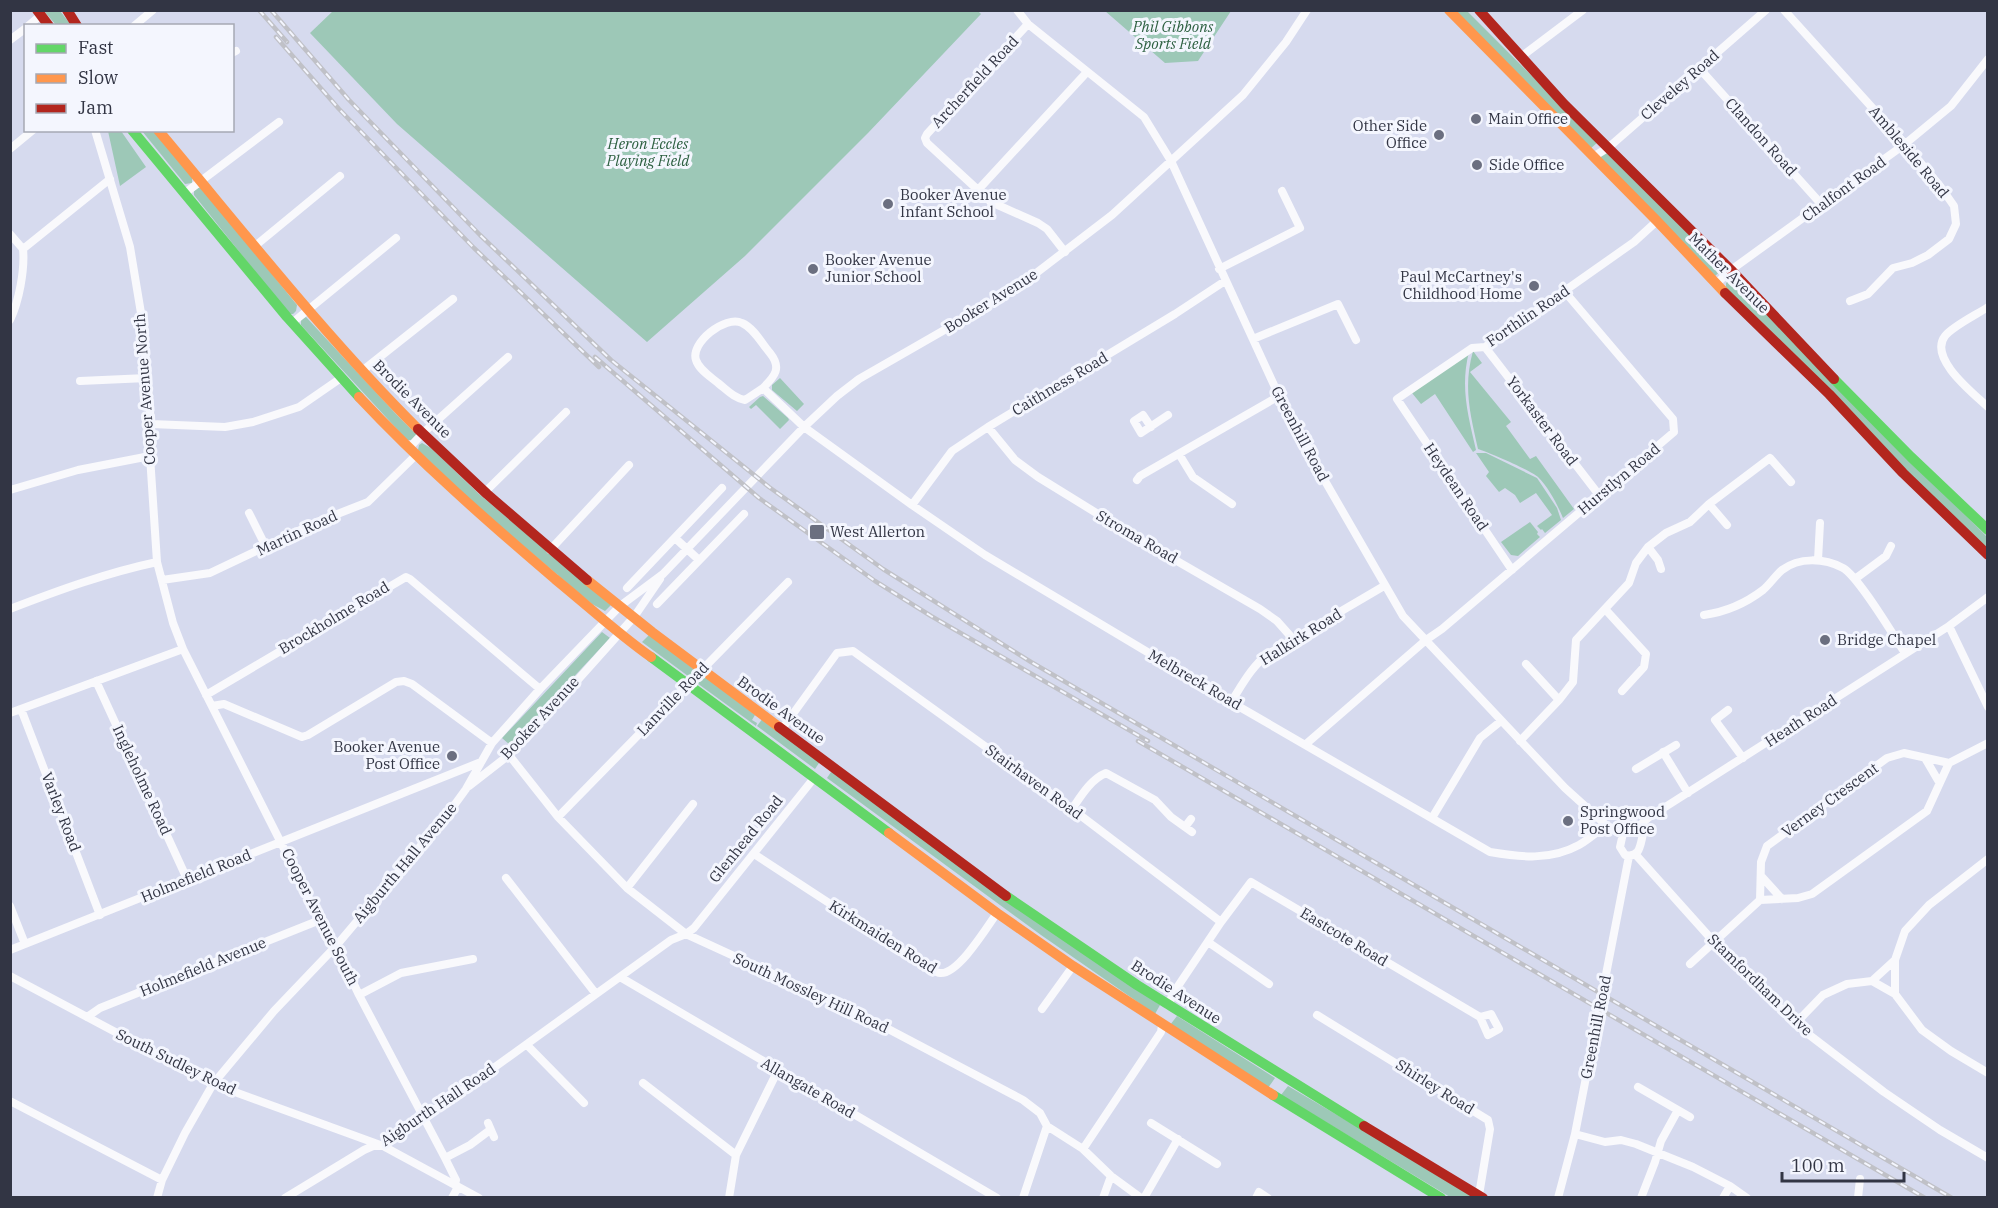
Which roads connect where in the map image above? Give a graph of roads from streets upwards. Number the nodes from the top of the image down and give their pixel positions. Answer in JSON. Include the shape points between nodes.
{"nodes":[{"id":1,"x":68,"y":10,"type":"edge"},
{"id":2,"x":153,"y":10,"type":"edge"},
{"id":3,"x":1017,"y":10,"type":"edge"},
{"id":4,"x":1307,"y":10,"type":"edge"},
{"id":5,"x":1449,"y":10,"type":"edge"},
{"id":6,"x":1479,"y":10,"type":"edge"},
{"id":7,"x":1583,"y":10,"type":"edge"},
{"id":8,"x":1766,"y":10,"type":"edge"},
{"id":9,"x":1784,"y":10,"type":"edge"},
{"id":10,"x":76,"y":24,"type":"edge"},
{"id":11,"x":136,"y":24,"type":"edge"},
{"id":12,"x":1028,"y":24,"type":"junction"},
{"id":13,"x":24,"y":29,"type":"edge"},
{"id":14,"x":10,"y":40,"type":"edge"},
{"id":15,"x":1522,"y":56,"type":"junction"},
{"id":16,"x":1988,"y":59,"type":"edge"},
{"id":17,"x":1699,"y":68,"type":"junction"},
{"id":18,"x":1087,"y":72,"type":"junction"},
{"id":19,"x":279,"y":122,"type":"dead end"},
{"id":20,"x":31,"y":132,"type":"edge"},
{"id":21,"x":96,"y":132,"type":"edge"},
{"id":22,"x":134,"y":132,"type":"edge"},
{"id":23,"x":161,"y":132,"type":"edge"},
{"id":24,"x":1905,"y":144,"type":"junction"},
{"id":25,"x":1609,"y":147,"type":"junction"},
{"id":26,"x":10,"y":149,"type":"edge"},
{"id":27,"x":1593,"y":157,"type":"junction"},
{"id":28,"x":1171,"y":161,"type":"junction"},
{"id":29,"x":340,"y":176,"type":"dead end"},
{"id":30,"x":110,"y":179,"type":"junction"},
{"id":31,"x":201,"y":181,"type":"junction"},
{"id":32,"x":978,"y":190,"type":"junction"},
{"id":33,"x":1282,"y":191,"type":"dead end"},
{"id":34,"x":185,"y":194,"type":"junction"},
{"id":35,"x":1822,"y":205,"type":"junction"},
{"id":36,"x":1657,"y":221,"type":"junction"},
{"id":37,"x":10,"y":234,"type":"edge"},
{"id":38,"x":396,"y":238,"type":"dead end"},
{"id":39,"x":255,"y":246,"type":"junction"},
{"id":40,"x":23,"y":249,"type":"junction"},
{"id":41,"x":1065,"y":252,"type":"junction"},
{"id":42,"x":1219,"y":269,"type":"junction"},
{"id":43,"x":1731,"y":270,"type":"junction"},
{"id":44,"x":1226,"y":281,"type":"junction"},
{"id":45,"x":1716,"y":284,"type":"junction"},
{"id":46,"x":1565,"y":292,"type":"junction"},
{"id":47,"x":453,"y":299,"type":"dead end"},
{"id":48,"x":1850,"y":301,"type":"dead end"},
{"id":49,"x":1988,"y":306,"type":"edge"},
{"id":50,"x":308,"y":309,"type":"junction"},
{"id":51,"x":10,"y":320,"type":"edge"},
{"id":52,"x":292,"y":322,"type":"junction"},
{"id":53,"x":1253,"y":339,"type":"junction"},
{"id":54,"x":1356,"y":340,"type":"dead end"},
{"id":55,"x":1485,"y":347,"type":"junction"},
{"id":56,"x":508,"y":357,"type":"dead end"},
{"id":57,"x":362,"y":371,"type":"junction"},
{"id":58,"x":147,"y":378,"type":"junction"},
{"id":59,"x":341,"y":378,"type":"junction"},
{"id":60,"x":80,"y":381,"type":"dead end"},
{"id":61,"x":764,"y":388,"type":"junction"},
{"id":62,"x":1279,"y":396,"type":"junction"},
{"id":63,"x":1400,"y":403,"type":"joint"},
{"id":64,"x":1988,"y":407,"type":"edge"},
{"id":65,"x":566,"y":412,"type":"dead end"},
{"id":66,"x":1168,"y":415,"type":"dead end"},
{"id":67,"x":151,"y":424,"type":"junction"},
{"id":68,"x":804,"y":427,"type":"junction"},
{"id":69,"x":988,"y":427,"type":"junction"},
{"id":70,"x":1151,"y":427,"type":"dead end"},
{"id":71,"x":423,"y":433,"type":"junction"},
{"id":72,"x":412,"y":451,"type":"junction"},
{"id":73,"x":1179,"y":454,"type":"junction"},
{"id":74,"x":150,"y":456,"type":"junction"},
{"id":75,"x":629,"y":465,"type":"dead end"},
{"id":76,"x":1137,"y":480,"type":"dead end"},
{"id":77,"x":1791,"y":482,"type":"dead end"},
{"id":78,"x":722,"y":489,"type":"dead end"},
{"id":79,"x":10,"y":490,"type":"edge"},
{"id":80,"x":485,"y":492,"type":"junction"},
{"id":81,"x":1599,"y":495,"type":"junction"},
{"id":82,"x":1232,"y":504,"type":"dead end"},
{"id":83,"x":1709,"y":504,"type":"junction"},
{"id":84,"x":912,"y":505,"type":"junction"},
{"id":85,"x":249,"y":513,"type":"dead end"},
{"id":86,"x":744,"y":514,"type":"dead end"},
{"id":87,"x":1820,"y":524,"type":"dead end"},
{"id":88,"x":1727,"y":525,"type":"dead end"},
{"id":89,"x":1988,"y":530,"type":"edge"},
{"id":90,"x":675,"y":538,"type":"junction"},
{"id":91,"x":1891,"y":546,"type":"dead end"},
{"id":92,"x":266,"y":547,"type":"junction"},
{"id":93,"x":1648,"y":547,"type":"junction"},
{"id":94,"x":550,"y":550,"type":"junction"},
{"id":95,"x":686,"y":550,"type":"junction"},
{"id":96,"x":1988,"y":555,"type":"edge"},
{"id":97,"x":699,"y":560,"type":"junction"},
{"id":98,"x":1818,"y":560,"type":"junction"},
{"id":99,"x":157,"y":562,"type":"junction"},
{"id":100,"x":1661,"y":568,"type":"dead end"},
{"id":101,"x":1512,"y":570,"type":"junction"},
{"id":102,"x":663,"y":574,"type":"junction"},
{"id":103,"x":1855,"y":579,"type":"junction"},
{"id":104,"x":162,"y":580,"type":"junction"},
{"id":105,"x":633,"y":581,"type":"junction"},
{"id":106,"x":788,"y":582,"type":"dead end"},
{"id":107,"x":1384,"y":586,"type":"junction"},
{"id":108,"x":627,"y":588,"type":"dead end"},
{"id":109,"x":642,"y":590,"type":"junction"},
{"id":110,"x":1988,"y":597,"type":"edge"},
{"id":111,"x":657,"y":604,"type":"dead end"},
{"id":112,"x":1988,"y":604,"type":"edge"},
{"id":113,"x":621,"y":606,"type":"junction"},
{"id":114,"x":10,"y":609,"type":"edge"},
{"id":115,"x":1605,"y":609,"type":"junction"},
{"id":116,"x":1704,"y":615,"type":"dead end"},
{"id":117,"x":1965,"y":615,"type":"junction"},
{"id":118,"x":634,"y":617,"type":"junction"},
{"id":119,"x":606,"y":621,"type":"junction"},
{"id":120,"x":1948,"y":626,"type":"junction"},
{"id":121,"x":618,"y":633,"type":"junction"},
{"id":122,"x":1293,"y":639,"type":"junction"},
{"id":123,"x":1426,"y":640,"type":"junction"},
{"id":124,"x":183,"y":649,"type":"junction"},
{"id":125,"x":1905,"y":653,"type":"junction"},
{"id":126,"x":1526,"y":664,"type":"dead end"},
{"id":127,"x":701,"y":670,"type":"junction"},
{"id":128,"x":96,"y":681,"type":"junction"},
{"id":129,"x":687,"y":685,"type":"junction"},
{"id":130,"x":540,"y":689,"type":"junction"},
{"id":131,"x":1622,"y":691,"type":"dead end"},
{"id":132,"x":206,"y":695,"type":"junction"},
{"id":133,"x":1559,"y":700,"type":"junction"},
{"id":134,"x":1231,"y":702,"type":"junction"},
{"id":135,"x":212,"y":706,"type":"junction"},
{"id":136,"x":1988,"y":707,"type":"edge"},
{"id":137,"x":21,"y":709,"type":"junction"},
{"id":138,"x":1728,"y":710,"type":"dead end"},
{"id":139,"x":10,"y":713,"type":"edge"},
{"id":140,"x":1501,"y":721,"type":"junction"},
{"id":141,"x":782,"y":729,"type":"junction"},
{"id":142,"x":1520,"y":741,"type":"junction"},
{"id":143,"x":492,"y":743,"type":"junction"},
{"id":144,"x":1988,"y":743,"type":"edge"},
{"id":145,"x":1306,"y":744,"type":"junction"},
{"id":146,"x":1676,"y":745,"type":"dead end"},
{"id":147,"x":1663,"y":752,"type":"junction"},
{"id":148,"x":508,"y":755,"type":"junction"},
{"id":149,"x":1743,"y":758,"type":"junction"},
{"id":150,"x":1926,"y":758,"type":"junction"},
{"id":151,"x":827,"y":761,"type":"junction"},
{"id":152,"x":481,"y":762,"type":"junction"},
{"id":153,"x":1949,"y":763,"type":"junction"},
{"id":154,"x":1636,"y":769,"type":"dead end"},
{"id":155,"x":814,"y":778,"type":"junction"},
{"id":156,"x":1939,"y":782,"type":"junction"},
{"id":157,"x":466,"y":789,"type":"junction"},
{"id":158,"x":1688,"y":793,"type":"junction"},
{"id":159,"x":693,"y":804,"type":"dead end"},
{"id":160,"x":1072,"y":809,"type":"junction"},
{"id":161,"x":558,"y":817,"type":"junction"},
{"id":162,"x":1432,"y":818,"type":"junction"},
{"id":163,"x":1191,"y":819,"type":"dead end"},
{"id":164,"x":1606,"y":825,"type":"junction"},
{"id":165,"x":1638,"y":827,"type":"junction"},
{"id":166,"x":1622,"y":835,"type":"junction"},
{"id":167,"x":282,"y":842,"type":"junction"},
{"id":168,"x":754,"y":854,"type":"junction"},
{"id":169,"x":1633,"y":855,"type":"junction"},
{"id":170,"x":1988,"y":859,"type":"edge"},
{"id":171,"x":1762,"y":877,"type":"junction"},
{"id":172,"x":506,"y":878,"type":"dead end"},
{"id":173,"x":187,"y":879,"type":"junction"},
{"id":174,"x":627,"y":888,"type":"junction"},
{"id":175,"x":1782,"y":899,"type":"junction"},
{"id":176,"x":1760,"y":900,"type":"junction"},
{"id":177,"x":10,"y":906,"type":"edge"},
{"id":178,"x":997,"y":913,"type":"junction"},
{"id":179,"x":100,"y":915,"type":"junction"},
{"id":180,"x":320,"y":920,"type":"junction"},
{"id":181,"x":1221,"y":922,"type":"junction"},
{"id":182,"x":686,"y":934,"type":"junction"},
{"id":183,"x":1208,"y":942,"type":"junction"},
{"id":184,"x":1714,"y":942,"type":"junction"},
{"id":185,"x":25,"y":944,"type":"junction"},
{"id":186,"x":336,"y":946,"type":"junction"},
{"id":187,"x":10,"y":950,"type":"edge"},
{"id":188,"x":473,"y":959,"type":"dead end"},
{"id":189,"x":1895,"y":960,"type":"junction"},
{"id":190,"x":1690,"y":964,"type":"dead end"},
{"id":191,"x":1073,"y":966,"type":"junction"},
{"id":192,"x":10,"y":976,"type":"edge"},
{"id":193,"x":620,"y":977,"type":"junction"},
{"id":194,"x":1872,"y":981,"type":"junction"},
{"id":195,"x":1269,"y":984,"type":"dead end"},
{"id":196,"x":596,"y":994,"type":"junction"},
{"id":197,"x":1895,"y":994,"type":"junction"},
{"id":198,"x":359,"y":995,"type":"junction"},
{"id":199,"x":1169,"y":1006,"type":"junction"},
{"id":200,"x":1042,"y":1009,"type":"dead end"},
{"id":201,"x":1317,"y":1015,"type":"dead end"},
{"id":202,"x":87,"y":1017,"type":"junction"},
{"id":203,"x":1480,"y":1017,"type":"dead end"},
{"id":204,"x":1795,"y":1024,"type":"junction"},
{"id":205,"x":1162,"y":1025,"type":"junction"},
{"id":206,"x":527,"y":1045,"type":"junction"},
{"id":207,"x":778,"y":1070,"type":"junction"},
{"id":208,"x":1988,"y":1073,"type":"edge"},
{"id":209,"x":1283,"y":1078,"type":"junction"},
{"id":210,"x":643,"y":1083,"type":"dead end"},
{"id":211,"x":213,"y":1084,"type":"junction"},
{"id":212,"x":1638,"y":1087,"type":"dead end"},
{"id":213,"x":1272,"y":1095,"type":"junction"},
{"id":214,"x":10,"y":1101,"type":"edge"},
{"id":215,"x":584,"y":1103,"type":"dead end"},
{"id":216,"x":1678,"y":1110,"type":"junction"},
{"id":217,"x":422,"y":1116,"type":"junction"},
{"id":218,"x":1690,"y":1117,"type":"dead end"},
{"id":219,"x":1151,"y":1123,"type":"dead end"},
{"id":220,"x":1047,"y":1126,"type":"junction"},
{"id":221,"x":490,"y":1130,"type":"dead end"},
{"id":222,"x":1575,"y":1134,"type":"junction"},
{"id":223,"x":1178,"y":1139,"type":"junction"},
{"id":224,"x":382,"y":1146,"type":"junction"},
{"id":225,"x":1083,"y":1149,"type":"junction"},
{"id":226,"x":1658,"y":1153,"type":"junction"},
{"id":227,"x":736,"y":1155,"type":"junction"},
{"id":228,"x":445,"y":1158,"type":"junction"},
{"id":229,"x":1988,"y":1158,"type":"edge"},
{"id":230,"x":1217,"y":1164,"type":"dead end"},
{"id":231,"x":1111,"y":1176,"type":"junction"},
{"id":232,"x":1860,"y":1179,"type":"dead end"},
{"id":233,"x":162,"y":1180,"type":"junction"},
{"id":234,"x":457,"y":1186,"type":"junction"},
{"id":235,"x":1730,"y":1186,"type":"junction"},
{"id":236,"x":300,"y":1194,"type":"edge"},
{"id":237,"x":1481,"y":1196,"type":"edge"},
{"id":238,"x":157,"y":1197,"type":"edge"},
{"id":239,"x":285,"y":1197,"type":"edge"},
{"id":240,"x":452,"y":1197,"type":"edge"},
{"id":241,"x":479,"y":1197,"type":"edge"},
{"id":242,"x":729,"y":1197,"type":"edge"},
{"id":243,"x":997,"y":1197,"type":"edge"},
{"id":244,"x":1023,"y":1197,"type":"edge"},
{"id":245,"x":1103,"y":1197,"type":"edge"},
{"id":246,"x":1142,"y":1197,"type":"edge"},
{"id":247,"x":1256,"y":1197,"type":"edge"},
{"id":248,"x":1268,"y":1197,"type":"edge"},
{"id":249,"x":1441,"y":1197,"type":"edge"},
{"id":250,"x":1558,"y":1197,"type":"edge"},
{"id":251,"x":1641,"y":1197,"type":"edge"},
{"id":252,"x":1723,"y":1197,"type":"edge"},
{"id":253,"x":1747,"y":1197,"type":"edge"},
{"id":254,"x":1858,"y":1197,"type":"edge"}],
"edges":[{"from":1,"to":10,"type":"street"},
{"from":2,"to":11,"type":"street"},
{"from":3,"to":12,"type":"street","name":"Greenhill Road"},
{"from":4,"to":28,"type":"street","name":"Booker Avenue","via":[[1243,95]]},
{"from":5,"to":27,"type":"street","name":"Mather Avenue"},
{"from":6,"to":15,"type":"street","name":"Mather Avenue"},
{"from":7,"to":15,"type":"street"},
{"from":8,"to":17,"type":"street","name":"Cleveley Road"},
{"from":9,"to":24,"type":"street","name":"Ambleside Road"},
{"from":12,"to":18,"type":"street","name":"Greenhill Road"},
{"from":12,"to":32,"type":"street","name":"Archerfield Road","via":[[926,136],[927,142]]},
{"from":13,"to":14,"type":"street"},
{"from":15,"to":25,"type":"street","name":"Mather Avenue"},
{"from":16,"to":24,"type":"street","name":"Chalfont Road","via":[[1951,106]]},
{"from":17,"to":25,"type":"street","name":"Cleveley Road"},
{"from":17,"to":35,"type":"street","name":"Clandon Road"},
{"from":18,"to":28,"type":"street","name":"Greenhill Road","via":[[1144,117]]},
{"from":18,"to":32,"type":"street"},
{"from":19,"to":31,"type":"street"},
{"from":20,"to":26,"type":"street"},
{"from":21,"to":30,"type":"street","name":"Cooper Avenue North"},
{"from":22,"to":34,"type":"street"},
{"from":23,"to":31,"type":"street","name":"Brodie Avenue"},
{"from":24,"to":35,"type":"street","name":"Chalfont Road"},
{"from":24,"to":48,"type":"street","name":"Ambleside Road","via":[[1954,206],[1956,224],[1949,239],[1928,255],[1893,268],[1868,294]]},
{"from":25,"to":27,"type":"street","name":"Cleveley Road"},
{"from":25,"to":43,"type":"street","name":"Mather Avenue"},
{"from":27,"to":36,"type":"street","name":"Mather Avenue"},
{"from":28,"to":41,"type":"street","name":"Booker Avenue"},
{"from":28,"to":42,"type":"street","name":"Greenhill Road"},
{"from":29,"to":39,"type":"street"},
{"from":30,"to":40,"type":"street"},
{"from":30,"to":58,"type":"street","name":"Cooper Avenue North","via":[[130,247],[144,325]]},
{"from":31,"to":34,"type":"street"},
{"from":31,"to":39,"type":"street","name":"Brodie Avenue"},
{"from":32,"to":41,"type":"street","name":"Archerfield Road","via":[[1002,209],[1038,223]]},
{"from":33,"to":42,"type":"street","via":[[1300,228]]},
{"from":34,"to":52,"type":"street"},
{"from":35,"to":43,"type":"street","name":"Chalfont Road"},
{"from":36,"to":45,"type":"street","name":"Mather Avenue"},
{"from":36,"to":46,"type":"street","name":"Forthlin Road"},
{"from":37,"to":40,"type":"street"},
{"from":38,"to":50,"type":"street"},
{"from":39,"to":50,"type":"street","name":"Brodie Avenue"},
{"from":40,"to":51,"type":"street","via":[[15,310]]},
{"from":41,"to":68,"type":"street","name":"Booker Avenue","via":[[1014,290],[859,379]]},
{"from":42,"to":44,"type":"street","name":"Greenhill Road"},
{"from":43,"to":45,"type":"street","name":"Chalfont Road"},
{"from":43,"to":89,"type":"street","name":"Mather Avenue","via":[[1837,382]]},
{"from":44,"to":53,"type":"street","name":"Greenhill Road"},
{"from":44,"to":69,"type":"street","name":"Caithness Road"},
{"from":45,"to":96,"type":"street","name":"Mather Avenue"},
{"from":46,"to":55,"type":"street","name":"Forthlin Road"},
{"from":46,"to":81,"type":"street","name":"Hurstlyn Road","via":[[1673,419],[1674,432]]},
{"from":47,"to":57,"type":"street"},
{"from":49,"to":64,"type":"street","via":[[1946,335],[1940,344],[1946,365]]},
{"from":50,"to":52,"type":"street"},
{"from":50,"to":57,"type":"street","name":"Brodie Avenue"},
{"from":52,"to":59,"type":"street"},
{"from":53,"to":54,"type":"street","via":[[1338,304]]},
{"from":53,"to":62,"type":"street","name":"Greenhill Road"},
{"from":55,"to":63,"type":"street","name":"Forthlin Road","via":[[1473,348],[1397,399]]},
{"from":55,"to":81,"type":"street","name":"Yorkaster Road"},
{"from":56,"to":71,"type":"street","name":"Martin Road"},
{"from":57,"to":71,"type":"street","name":"Brodie Avenue"},
{"from":58,"to":60,"type":"street"},
{"from":58,"to":67,"type":"street","name":"Cooper Avenue North"},
{"from":59,"to":67,"type":"street","via":[[299,407],[253,422],[225,427]]},
{"from":59,"to":72,"type":"street"},
{"from":61,"to":61,"type":"street","via":[[745,400],[734,396],[698,365],[697,346],[724,323],[742,323],[776,363],[777,372]]},
{"from":61,"to":68,"type":"street","name":"Melbreck Road"},
{"from":62,"to":73,"type":"street"},
{"from":62,"to":107,"type":"street","name":"Greenhill Road"},
{"from":63,"to":101,"type":"street","name":"Heydean Road"},
{"from":65,"to":80,"type":"street"},
{"from":66,"to":70,"type":"street"},
{"from":67,"to":74,"type":"street","name":"Cooper Avenue North"},
{"from":68,"to":84,"type":"street","name":"Melbreck Road"},
{"from":68,"to":95,"type":"street","name":"Booker Avenue"},
{"from":69,"to":84,"type":"street","name":"Caithness Road","via":[[952,451]]},
{"from":69,"to":122,"type":"street","name":"Stroma Road","via":[[1015,460],[1038,477],[1260,609]]},
{"from":71,"to":72,"type":"street","name":"Martin Road"},
{"from":71,"to":80,"type":"street","name":"Brodie Avenue"},
{"from":72,"to":92,"type":"street","name":"Martin Road","via":[[368,502]]},
{"from":72,"to":119,"type":"street","via":[[508,540]]},
{"from":73,"to":76,"type":"street"},
{"from":73,"to":82,"type":"street","via":[[1193,477]]},
{"from":74,"to":79,"type":"street","via":[[78,470]]},
{"from":74,"to":99,"type":"street","name":"Cooper Avenue North"},
{"from":75,"to":94,"type":"street"},
{"from":77,"to":83,"type":"street","via":[[1770,458]]},
{"from":78,"to":90,"type":"street"},
{"from":80,"to":94,"type":"street","name":"Brodie Avenue"},
{"from":81,"to":101,"type":"street","name":"Hurstlyn Road"},
{"from":83,"to":88,"type":"street"},
{"from":83,"to":93,"type":"street","via":[[1690,522]]},
{"from":84,"to":134,"type":"street","name":"Melbreck Road","via":[[1005,567]]},
{"from":85,"to":92,"type":"street"},
{"from":86,"to":97,"type":"street"},
{"from":87,"to":98,"type":"street"},
{"from":90,"to":95,"type":"street"},
{"from":90,"to":105,"type":"street"},
{"from":91,"to":103,"type":"street","via":[[1886,556]]},
{"from":92,"to":104,"type":"street","name":"Martin Road","via":[[210,573]]},
{"from":93,"to":100,"type":"street"},
{"from":93,"to":115,"type":"street","via":[[1636,563],[1629,583]]},
{"from":94,"to":113,"type":"street","name":"Brodie Avenue"},
{"from":95,"to":97,"type":"street"},
{"from":95,"to":102,"type":"street","name":"Booker Avenue"},
{"from":97,"to":111,"type":"street"},
{"from":98,"to":103,"type":"street","via":[[1843,569]]},
{"from":98,"to":116,"type":"street","via":[[1799,561],[1738,606]]},
{"from":99,"to":104,"type":"street","name":"Cooper Avenue North"},
{"from":99,"to":114,"type":"street","via":[[75,584]]},
{"from":101,"to":123,"type":"street","name":"Hurstlyn Road"},
{"from":102,"to":109,"type":"street","name":"Booker Avenue"},
{"from":102,"to":118,"type":"street","name":"Booker Avenue"},
{"from":103,"to":125,"type":"street"},
{"from":104,"to":124,"type":"street","name":"Cooper Avenue North"},
{"from":105,"to":108,"type":"street"},
{"from":105,"to":109,"type":"street"},
{"from":106,"to":127,"type":"street","name":"Lanville Road"},
{"from":107,"to":122,"type":"street","name":"Halkirk Road"},
{"from":107,"to":123,"type":"street","name":"Greenhill Road","via":[[1403,616]]},
{"from":109,"to":113,"type":"street","name":"Booker Avenue"},
{"from":110,"to":117,"type":"street","name":"Heath Road"},
{"from":112,"to":117,"type":"street","name":"Heath Road"},
{"from":113,"to":118,"type":"street","name":"Brodie Avenue"},
{"from":113,"to":119,"type":"street","name":"Booker Avenue"},
{"from":115,"to":131,"type":"street","via":[[1646,654],[1644,667]]},
{"from":115,"to":133,"type":"street","via":[[1576,640],[1573,682]]},
{"from":117,"to":120,"type":"street","name":"Heath Road"},
{"from":118,"to":121,"type":"street","name":"Booker Avenue"},
{"from":118,"to":127,"type":"street","name":"Brodie Avenue"},
{"from":119,"to":121,"type":"street"},
{"from":119,"to":130,"type":"street","name":"Booker Avenue"},
{"from":120,"to":125,"type":"street","name":"Heath Road"},
{"from":120,"to":136,"type":"street"},
{"from":121,"to":129,"type":"street"},
{"from":121,"to":148,"type":"street","name":"Booker Avenue"},
{"from":122,"to":134,"type":"street","name":"Halkirk Road","via":[[1259,661]]},
{"from":123,"to":140,"type":"street","name":"Greenhill Road"},
{"from":123,"to":145,"type":"street","name":"Hurstlyn Road"},
{"from":124,"to":128,"type":"street"},
{"from":124,"to":132,"type":"street","name":"Cooper Avenue South"},
{"from":125,"to":149,"type":"street","name":"Heath Road"},
{"from":126,"to":133,"type":"street"},
{"from":127,"to":129,"type":"street","name":"Lanville Road"},
{"from":127,"to":141,"type":"street","name":"Brodie Avenue"},
{"from":128,"to":137,"type":"street"},
{"from":128,"to":173,"type":"street","name":"Ingleholme Road"},
{"from":129,"to":155,"type":"street"},
{"from":129,"to":161,"type":"street","name":"Lanville Road"},
{"from":130,"to":132,"type":"street","name":"Brockholme Road","via":[[406,577]]},
{"from":130,"to":143,"type":"street","name":"Booker Avenue"},
{"from":132,"to":135,"type":"street","name":"Cooper Avenue South"},
{"from":133,"to":142,"type":"street"},
{"from":134,"to":145,"type":"street","name":"Melbreck Road"},
{"from":135,"to":143,"type":"street","via":[[224,704],[302,737],[404,681]]},
{"from":135,"to":167,"type":"street","name":"Cooper Avenue South"},
{"from":137,"to":139,"type":"street"},
{"from":137,"to":179,"type":"street","name":"Varley Road"},
{"from":138,"to":149,"type":"street","via":[[1715,720]]},
{"from":140,"to":142,"type":"street","name":"Greenhill Road"},
{"from":140,"to":162,"type":"street","via":[[1480,738]]},
{"from":141,"to":151,"type":"street","name":"Brodie Avenue"},
{"from":141,"to":160,"type":"street","name":"Stairhaven Road","via":[[837,653],[853,651]]},
{"from":142,"to":164,"type":"street","name":"Greenhill Road"},
{"from":143,"to":152,"type":"street","name":"Booker Avenue"},
{"from":144,"to":153,"type":"street"},
{"from":145,"to":162,"type":"street","name":"Melbreck Road"},
{"from":146,"to":147,"type":"street"},
{"from":147,"to":154,"type":"street"},
{"from":147,"to":158,"type":"street"},
{"from":148,"to":157,"type":"street","name":"Booker Avenue"},
{"from":148,"to":161,"type":"street","name":"South Mossley Hill Road"},
{"from":149,"to":158,"type":"street","name":"Heath Road"},
{"from":150,"to":153,"type":"street","name":"Verney Crescent"},
{"from":150,"to":156,"type":"street"},
{"from":150,"to":171,"type":"street","name":"Verney Crescent","via":[[1904,753],[1887,758],[1767,846],[1761,862]]},
{"from":151,"to":155,"type":"street","name":"Glenhead Road"},
{"from":151,"to":199,"type":"street","name":"Brodie Avenue","via":[[1011,899]]},
{"from":152,"to":157,"type":"street","name":"Booker Avenue"},
{"from":152,"to":167,"type":"street","name":"Holmefield Road"},
{"from":153,"to":156,"type":"street"},
{"from":155,"to":168,"type":"street","name":"Glenhead Road"},
{"from":155,"to":178,"type":"street"},
{"from":156,"to":175,"type":"street","via":[[1927,811],[1812,894]]},
{"from":157,"to":186,"type":"street","name":"Aigburth Hall Avenue"},
{"from":158,"to":165,"type":"street","name":"Heath Road"},
{"from":159,"to":174,"type":"street"},
{"from":160,"to":163,"type":"street","via":[[1093,781],[1106,773],[1155,800],[1188,830]]},
{"from":160,"to":181,"type":"street","name":"Stairhaven Road"},
{"from":161,"to":174,"type":"street","name":"South Mossley Hill Road"},
{"from":162,"to":164,"type":"street","name":"Melbreck Road","via":[[1490,852],[1522,857],[1548,856],[1579,846]]},
{"from":164,"to":166,"type":"street","name":"Greenhill Road"},
{"from":165,"to":166,"type":"street","name":"Heath Road","via":[[1627,826]]},
{"from":165,"to":169,"type":"street","name":"Greenhill Road","via":[[1643,834]]},
{"from":166,"to":169,"type":"street","via":[[1622,853]]},
{"from":167,"to":173,"type":"street","name":"Holmefield Road"},
{"from":167,"to":180,"type":"street","name":"Cooper Avenue South"},
{"from":168,"to":178,"type":"street","name":"Kirkmaiden Road","via":[[941,973],[952,970],[963,960]]},
{"from":168,"to":182,"type":"street","name":"Glenhead Road"},
{"from":169,"to":184,"type":"street","name":"Stamfordham Drive"},
{"from":169,"to":222,"type":"street","name":"Greenhill Road"},
{"from":170,"to":189,"type":"street","via":[[1929,905],[1905,931]]},
{"from":171,"to":175,"type":"street"},
{"from":171,"to":176,"type":"street","name":"Verney Crescent"},
{"from":172,"to":196,"type":"street"},
{"from":173,"to":179,"type":"street","name":"Holmefield Road"},
{"from":174,"to":182,"type":"street","name":"South Mossley Hill Road"},
{"from":175,"to":176,"type":"street"},
{"from":176,"to":184,"type":"street"},
{"from":177,"to":185,"type":"street"},
{"from":178,"to":191,"type":"street"},
{"from":179,"to":185,"type":"street","name":"Holmefield Road"},
{"from":180,"to":186,"type":"street","name":"Cooper Avenue South"},
{"from":180,"to":202,"type":"street","name":"Holmefield Avenue","via":[[100,1008]]},
{"from":181,"to":183,"type":"street"},
{"from":181,"to":203,"type":"street","name":"Eastcote Road","via":[[1251,882]]},
{"from":182,"to":193,"type":"street","name":"Aigburth Hall Road","via":[[671,940]]},
{"from":182,"to":220,"type":"street","name":"South Mossley Hill Road","via":[[856,1012],[994,1085],[1040,1113]]},
{"from":183,"to":195,"type":"street"},
{"from":183,"to":199,"type":"street","via":[[1172,995]]},
{"from":184,"to":190,"type":"street"},
{"from":184,"to":204,"type":"street","name":"Stamfordham Drive"},
{"from":185,"to":187,"type":"street","name":"Holmefield Road"},
{"from":186,"to":198,"type":"street","name":"Cooper Avenue South"},
{"from":186,"to":211,"type":"street","name":"Aigburth Hall Avenue","via":[[274,1011]]},
{"from":188,"to":198,"type":"street","via":[[401,973]]},
{"from":189,"to":194,"type":"street"},
{"from":189,"to":197,"type":"street"},
{"from":191,"to":200,"type":"street"},
{"from":191,"to":205,"type":"street"},
{"from":192,"to":202,"type":"street","name":"South Sudley Road"},
{"from":193,"to":196,"type":"street","name":"Aigburth Hall Road"},
{"from":193,"to":207,"type":"street","name":"Allangate Road"},
{"from":194,"to":197,"type":"street"},
{"from":194,"to":204,"type":"street","via":[[1847,984],[1823,995]]},
{"from":196,"to":206,"type":"street","name":"Aigburth Hall Road"},
{"from":197,"to":208,"type":"street","via":[[1922,1030]]},
{"from":198,"to":217,"type":"street","name":"Cooper Avenue South"},
{"from":199,"to":205,"type":"street"},
{"from":199,"to":209,"type":"street","name":"Brodie Avenue"},
{"from":201,"to":237,"type":"street","name":"Shirley Road","via":[[1488,1120]]},
{"from":202,"to":211,"type":"street","name":"South Sudley Road"},
{"from":204,"to":229,"type":"street","name":"Stamfordham Drive","via":[[1884,1092]]},
{"from":205,"to":213,"type":"street"},
{"from":205,"to":225,"type":"street"},
{"from":206,"to":215,"type":"street"},
{"from":206,"to":217,"type":"street","name":"Aigburth Hall Road"},
{"from":207,"to":227,"type":"street"},
{"from":207,"to":243,"type":"street","name":"Allangate Road"},
{"from":209,"to":213,"type":"street"},
{"from":209,"to":237,"type":"street","name":"Brodie Avenue"},
{"from":210,"to":227,"type":"street"},
{"from":211,"to":224,"type":"street","name":"South Sudley Road"},
{"from":211,"to":233,"type":"street","name":"Aigburth Hall Avenue"},
{"from":212,"to":216,"type":"street"},
{"from":213,"to":249,"type":"street"},
{"from":214,"to":233,"type":"street"},
{"from":216,"to":218,"type":"street"},
{"from":216,"to":226,"type":"street","via":[[1660,1141]]},
{"from":217,"to":224,"type":"street","name":"Aigburth Hall Road","via":[[390,1136]]},
{"from":217,"to":228,"type":"street","name":"Cooper Avenue South"},
{"from":219,"to":223,"type":"street"},
{"from":220,"to":225,"type":"street","name":"South Mossley Hill Road"},
{"from":220,"to":244,"type":"street"},
{"from":221,"to":228,"type":"street"},
{"from":222,"to":226,"type":"street","via":[[1605,1142],[1621,1140]]},
{"from":222,"to":250,"type":"street","name":"Greenhill Road"},
{"from":223,"to":230,"type":"street"},
{"from":223,"to":246,"type":"street"},
{"from":224,"to":234,"type":"street","name":"South Sudley Road"},
{"from":224,"to":236,"type":"street","name":"Aigburth Hall Road","via":[[364,1150]]},
{"from":225,"to":231,"type":"street","name":"South Mossley Hill Road"},
{"from":226,"to":235,"type":"street"},
{"from":226,"to":251,"type":"street"},
{"from":227,"to":242,"type":"street"},
{"from":228,"to":234,"type":"street","name":"Cooper Avenue South"},
{"from":231,"to":245,"type":"street"},
{"from":231,"to":246,"type":"street","name":"South Mossley Hill Road"},
{"from":232,"to":254,"type":"street"},
{"from":233,"to":238,"type":"street","name":"Aigburth Hall Avenue"},
{"from":234,"to":240,"type":"street"},
{"from":234,"to":241,"type":"street","name":"South Sudley Road"},
{"from":235,"to":252,"type":"street"},
{"from":235,"to":253,"type":"street"},
{"from":236,"to":239,"type":"street","name":"Aigburth Hall Road"},
{"from":247,"to":248,"type":"street","via":[[1259,1192]]}]}
